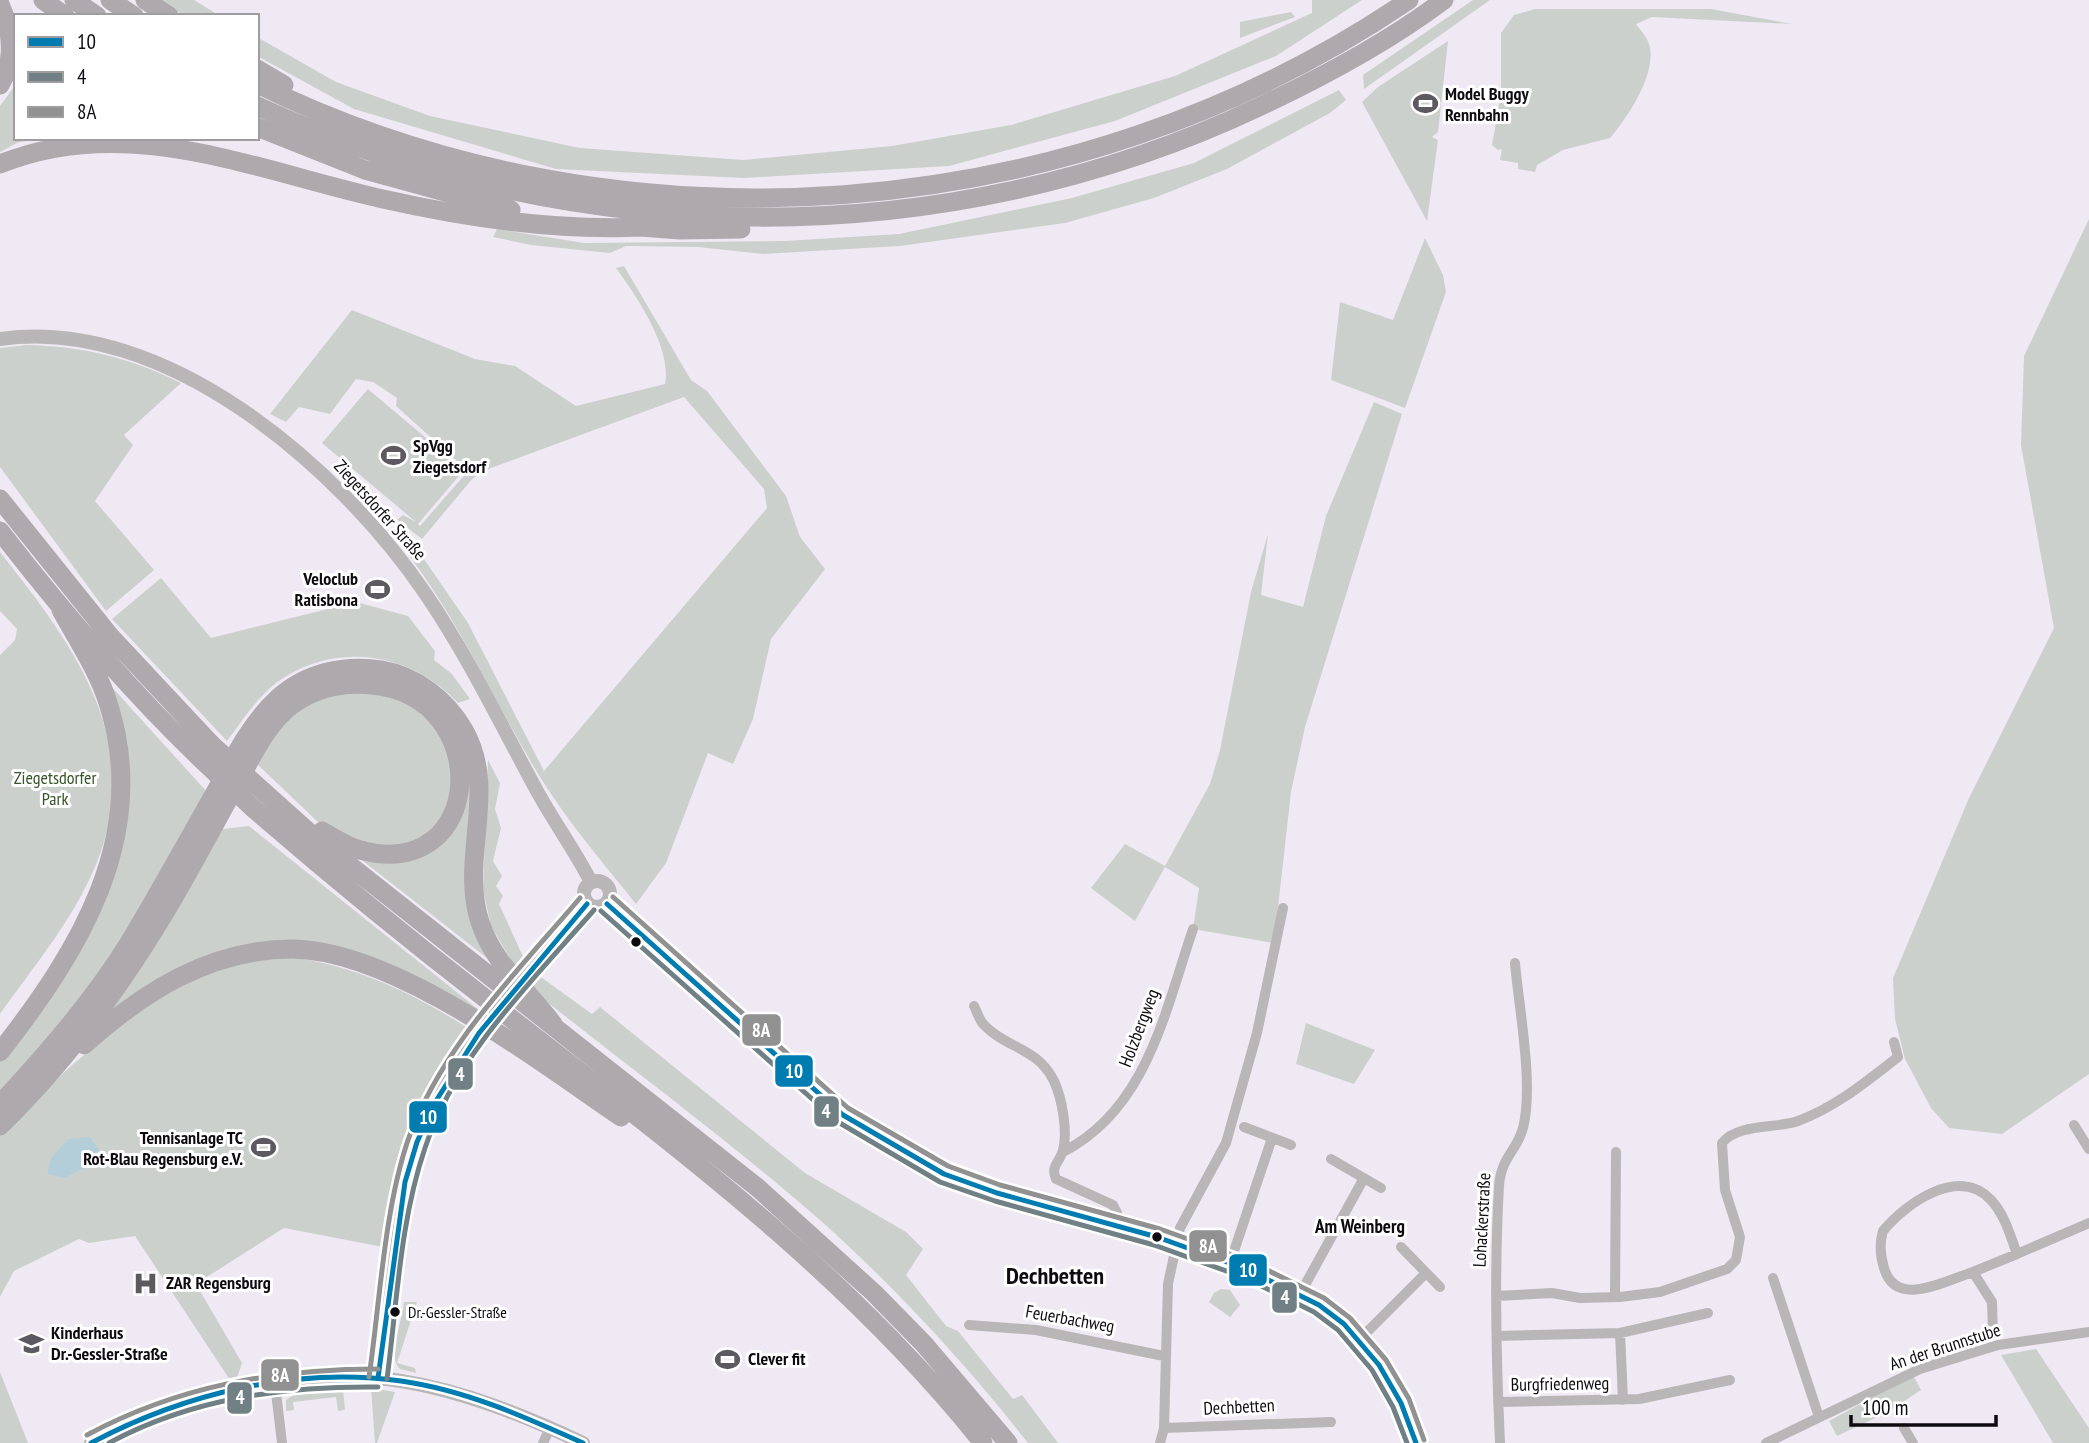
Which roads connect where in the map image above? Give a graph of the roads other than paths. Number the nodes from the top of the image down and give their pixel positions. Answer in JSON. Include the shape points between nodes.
{"nodes":[{"id":1,"x":43,"y":0,"type":"edge"},
{"id":2,"x":74,"y":0,"type":"edge"},
{"id":3,"x":110,"y":0,"type":"edge"},
{"id":4,"x":145,"y":0,"type":"edge"},
{"id":5,"x":1409,"y":0,"type":"edge"},
{"id":6,"x":1442,"y":2,"type":"edge"},
{"id":7,"x":0,"y":5,"type":"edge"},
{"id":8,"x":62,"y":14,"type":"edge"},
{"id":9,"x":94,"y":14,"type":"edge"},
{"id":10,"x":131,"y":14,"type":"edge"},
{"id":11,"x":166,"y":14,"type":"edge"},
{"id":12,"x":259,"y":70,"type":"edge"},
{"id":13,"x":0,"y":85,"type":"edge"},
{"id":14,"x":259,"y":85,"type":"edge"},
{"id":15,"x":259,"y":107,"type":"edge"},
{"id":16,"x":328,"y":116,"type":"junction"},
{"id":17,"x":259,"y":128,"type":"edge"},
{"id":18,"x":0,"y":164,"type":"edge"},
{"id":19,"x":793,"y":218,"type":"junction"},
{"id":20,"x":641,"y":227,"type":"junction"},
{"id":21,"x":0,"y":339,"type":"edge"},
{"id":22,"x":0,"y":499,"type":"edge"},
{"id":23,"x":0,"y":531,"type":"edge"},
{"id":24,"x":61,"y":610,"type":"junction"},
{"id":25,"x":206,"y":751,"type":"junction"},
{"id":26,"x":265,"y":801,"type":"junction"},
{"id":27,"x":591,"y":882,"type":"junction"},
{"id":28,"x":587,"y":904,"type":"junction"},
{"id":29,"x":607,"y":904,"type":"junction"},
{"id":30,"x":1283,"y":908,"type":"dead end"},
{"id":31,"x":1193,"y":929,"type":"dead end"},
{"id":32,"x":1515,"y":963,"type":"dead end"},
{"id":33,"x":524,"y":979,"type":"dead end"},
{"id":34,"x":974,"y":1006,"type":"dead end"},
{"id":35,"x":553,"y":1024,"type":"junction"},
{"id":36,"x":477,"y":1036,"type":"dead end"},
{"id":37,"x":1894,"y":1042,"type":"dead end"},
{"id":38,"x":0,"y":1052,"type":"edge"},
{"id":39,"x":42,"y":1083,"type":"junction"},
{"id":40,"x":0,"y":1104,"type":"edge"},
{"id":41,"x":2074,"y":1125,"type":"dead end"},
{"id":42,"x":0,"y":1126,"type":"edge"},
{"id":43,"x":1244,"y":1127,"type":"dead end"},
{"id":44,"x":1272,"y":1138,"type":"junction"},
{"id":45,"x":1291,"y":1145,"type":"dead end"},
{"id":46,"x":2089,"y":1149,"type":"edge"},
{"id":47,"x":1063,"y":1152,"type":"junction"},
{"id":48,"x":1616,"y":1152,"type":"dead end"},
{"id":49,"x":1331,"y":1159,"type":"dead end"},
{"id":50,"x":707,"y":1171,"type":"junction"},
{"id":51,"x":1364,"y":1178,"type":"junction"},
{"id":52,"x":1381,"y":1188,"type":"dead end"},
{"id":53,"x":2089,"y":1223,"type":"edge"},
{"id":54,"x":1114,"y":1225,"type":"junction"},
{"id":55,"x":1177,"y":1245,"type":"junction"},
{"id":56,"x":1401,"y":1247,"type":"dead end"},
{"id":57,"x":2017,"y":1254,"type":"junction"},
{"id":58,"x":1230,"y":1263,"type":"junction"},
{"id":59,"x":1973,"y":1272,"type":"junction"},
{"id":60,"x":1426,"y":1273,"type":"junction"},
{"id":61,"x":1773,"y":1278,"type":"dead end"},
{"id":62,"x":1440,"y":1287,"type":"dead end"},
{"id":63,"x":1300,"y":1294,"type":"junction"},
{"id":64,"x":1496,"y":1296,"type":"junction"},
{"id":65,"x":1615,"y":1297,"type":"junction"},
{"id":66,"x":1708,"y":1313,"type":"dead end"},
{"id":67,"x":969,"y":1325,"type":"dead end"},
{"id":68,"x":2089,"y":1332,"type":"edge"},
{"id":69,"x":1620,"y":1333,"type":"junction"},
{"id":70,"x":1993,"y":1334,"type":"dead end"},
{"id":71,"x":1497,"y":1336,"type":"junction"},
{"id":72,"x":1359,"y":1340,"type":"junction"},
{"id":73,"x":1164,"y":1356,"type":"junction"},
{"id":74,"x":378,"y":1378,"type":"junction"},
{"id":75,"x":1730,"y":1380,"type":"dead end"},
{"id":76,"x":275,"y":1384,"type":"junction"},
{"id":77,"x":1623,"y":1399,"type":"junction"},
{"id":78,"x":1498,"y":1402,"type":"junction"},
{"id":79,"x":1819,"y":1417,"type":"junction"},
{"id":80,"x":1331,"y":1422,"type":"dead end"},
{"id":81,"x":550,"y":1427,"type":"junction"},
{"id":82,"x":1164,"y":1428,"type":"junction"},
{"id":83,"x":1904,"y":1429,"type":"dead end"},
{"id":84,"x":91,"y":1443,"type":"edge"},
{"id":85,"x":282,"y":1443,"type":"edge"},
{"id":86,"x":543,"y":1443,"type":"edge"},
{"id":87,"x":583,"y":1443,"type":"edge"},
{"id":88,"x":983,"y":1443,"type":"edge"},
{"id":89,"x":1008,"y":1443,"type":"edge"},
{"id":90,"x":1160,"y":1443,"type":"edge"},
{"id":91,"x":1416,"y":1443,"type":"edge"},
{"id":92,"x":1500,"y":1443,"type":"edge"},
{"id":93,"x":1766,"y":1443,"type":"edge"},
{"id":94,"x":1913,"y":1443,"type":"edge"}],
"edges":[{"from":1,"to":8,"type":"highway"},
{"from":2,"to":9,"type":"highway"},
{"from":3,"to":10,"type":"highway"},
{"from":4,"to":11,"type":"highway"},
{"from":5,"to":16,"type":"highway","via":[[1284,74],[1204,111],[1119,142],[953,183],[830,197],[698,198],[556,181],[428,150]]},
{"from":6,"to":19,"type":"highway","via":[[1298,89],[1225,123],[1118,163],[1032,187],[933,206]]},
{"from":7,"to":13,"type":"highway","via":[[11,38],[11,55]]},
{"from":12,"to":16,"type":"highway"},
{"from":14,"to":16,"type":"highway"},
{"from":15,"to":19,"type":"highway","via":[[390,159],[555,202],[661,215]]},
{"from":17,"to":20,"type":"highway","via":[[408,184],[523,213]]},
{"from":18,"to":20,"type":"highway","via":[[73,145],[133,143],[200,152],[451,213],[558,226]]},
{"from":19,"to":20,"type":"highway","via":[[731,230]]},
{"from":21,"to":27,"type":"street","name":"Ziegetsdorfer Straße","via":[[54,338],[140,356],[228,402],[297,450],[356,508],[427,595]]},
{"from":22,"to":25,"type":"highway"},
{"from":23,"to":24,"type":"highway"},
{"from":24,"to":25,"type":"highway","via":[[122,679]]},
{"from":24,"to":38,"type":"highway","via":[[108,703],[121,757],[120,820],[111,861],[89,915]]},
{"from":25,"to":26,"type":"highway","bridge":true},
{"from":26,"to":35,"type":"highway"},
{"from":26,"to":39,"type":"highway","via":[[292,806],[316,828],[344,844],[381,854],[400,852],[420,846],[446,825],[459,798],[461,764],[433,715],[394,690],[356,683],[331,686],[291,706],[262,740],[140,952]]},
{"from":26,"to":50,"type":"highway","via":[[348,889]]},
{"from":27,"to":28,"type":"street","via":[[583,895]]},
{"from":27,"to":29,"type":"street","via":[[606,885],[610,894]]},
{"from":28,"to":29,"type":"street","via":[[597,908]]},
{"from":28,"to":33,"type":"street"},
{"from":29,"to":54,"type":"street","via":[[843,1115],[944,1174]]},
{"from":30,"to":55,"type":"street","via":[[1258,1033],[1226,1143],[1180,1228]]},
{"from":31,"to":47,"type":"street","name":"Holzbergweg","via":[[1145,1067],[1133,1089],[1099,1128]]},
{"from":32,"to":64,"type":"street","name":"Lohackerstraße","via":[[1526,1091],[1523,1128],[1501,1170]]},
{"from":34,"to":47,"type":"street","via":[[984,1025],[1033,1054],[1055,1083],[1062,1111]]},
{"from":35,"to":40,"type":"highway","via":[[493,953],[479,920],[474,883],[480,777],[463,727],[439,699],[416,683],[388,672],[342,669],[289,689],[256,723],[128,945],[61,1037]]},
{"from":35,"to":89,"type":"highway","via":[[717,1154],[836,1257],[923,1344]]},
{"from":36,"to":74,"type":"street","via":[[441,1091],[410,1158]]},
{"from":37,"to":65,"type":"street","via":[[1898,1057],[1853,1092],[1818,1112],[1789,1123],[1737,1132],[1722,1143],[1723,1177],[1740,1237],[1736,1261],[1720,1273],[1660,1292]]},
{"from":39,"to":42,"type":"highway"},
{"from":39,"to":50,"type":"highway","via":[[112,1020],[158,987],[202,965],[293,949],[360,963],[416,988],[543,1065],[677,1158]]},
{"from":41,"to":46,"type":"street"},
{"from":43,"to":44,"type":"street"},
{"from":44,"to":45,"type":"street"},
{"from":44,"to":58,"type":"street"},
{"from":47,"to":54,"type":"street","via":[[1054,1166],[1056,1179],[1114,1205]]},
{"from":48,"to":65,"type":"street"},
{"from":49,"to":51,"type":"street"},
{"from":50,"to":88,"type":"highway","via":[[857,1303]]},
{"from":51,"to":52,"type":"street"},
{"from":51,"to":63,"type":"street"},
{"from":53,"to":57,"type":"street"},
{"from":54,"to":55,"type":"street"},
{"from":55,"to":58,"type":"street"},
{"from":55,"to":73,"type":"street","via":[[1168,1284]]},
{"from":56,"to":60,"type":"street"},
{"from":57,"to":59,"type":"street"},
{"from":57,"to":59,"type":"street","via":[[2003,1216],[1989,1197],[1955,1186],[1915,1201],[1883,1231],[1882,1261],[1886,1277],[1897,1289],[1912,1291]]},
{"from":58,"to":63,"type":"street"},
{"from":59,"to":70,"type":"street","via":[[1992,1302]]},
{"from":60,"to":62,"type":"street"},
{"from":60,"to":72,"type":"street"},
{"from":61,"to":79,"type":"street"},
{"from":63,"to":72,"type":"street"},
{"from":64,"to":65,"type":"street"},
{"from":64,"to":71,"type":"street","name":"Lohackerstraße"},
{"from":66,"to":69,"type":"street"},
{"from":67,"to":73,"type":"street","name":"Feuerbachweg","via":[[1036,1330]]},
{"from":68,"to":79,"type":"street","name":"An der Brunnstube","via":[[1973,1352],[1909,1374]]},
{"from":69,"to":71,"type":"street"},
{"from":69,"to":77,"type":"street","name":"Burgfriedenweg"},
{"from":71,"to":78,"type":"street","name":"Lohackerstraße"},
{"from":72,"to":91,"type":"street","via":[[1391,1382]]},
{"from":73,"to":82,"type":"street"},
{"from":74,"to":76,"type":"street"},
{"from":74,"to":81,"type":"street","via":[[471,1398]]},
{"from":75,"to":77,"type":"street","name":"Burgfriedenweg"},
{"from":76,"to":84,"type":"street","via":[[167,1409]]},
{"from":76,"to":85,"type":"street"},
{"from":77,"to":78,"type":"street","name":"Burgfriedenweg"},
{"from":78,"to":92,"type":"street","name":"Lohackerstraße"},
{"from":79,"to":93,"type":"street","name":"An der Brunnstube"},
{"from":80,"to":82,"type":"street","name":"Dechbetten"},
{"from":81,"to":86,"type":"street"},
{"from":81,"to":87,"type":"street"},
{"from":82,"to":90,"type":"street"},
{"from":83,"to":94,"type":"street"}]}
